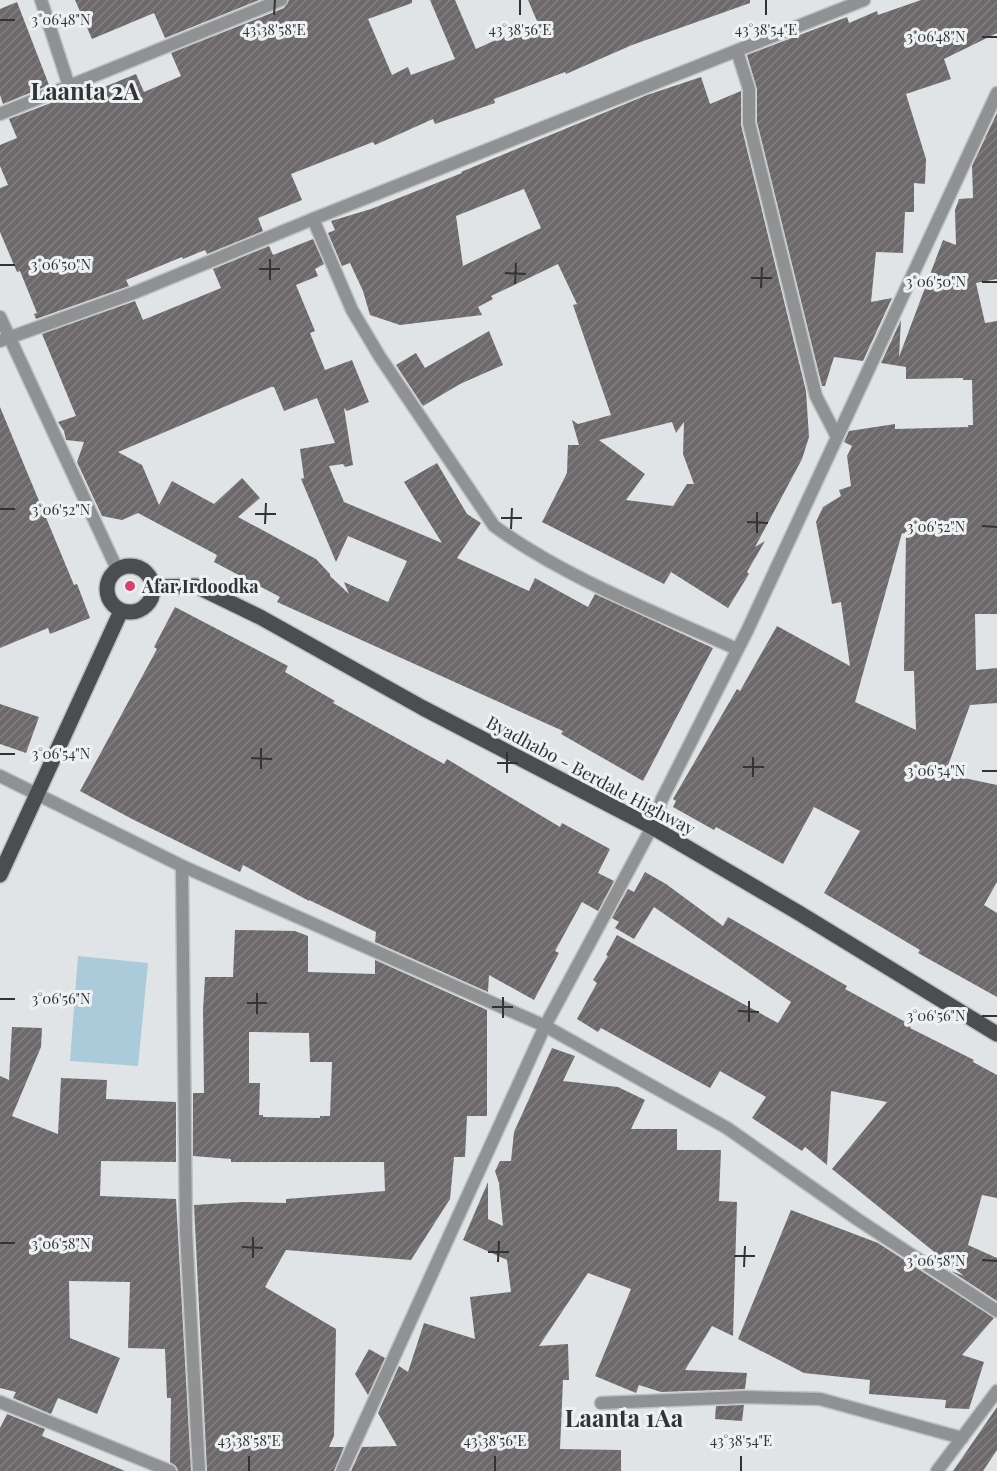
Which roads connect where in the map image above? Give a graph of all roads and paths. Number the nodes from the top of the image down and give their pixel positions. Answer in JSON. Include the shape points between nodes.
{"nodes":[{"id":1,"x":41,"y":0,"type":"edge"},
{"id":2,"x":281,"y":0,"type":"edge"},
{"id":3,"x":864,"y":0,"type":"edge"},
{"id":4,"x":737,"y":51,"type":"junction"},
{"id":5,"x":69,"y":86,"type":"junction"},
{"id":6,"x":997,"y":93,"type":"edge"},
{"id":7,"x":0,"y":114,"type":"edge"},
{"id":8,"x":313,"y":219,"type":"junction"},
{"id":9,"x":0,"y":317,"type":"edge"},
{"id":10,"x":4,"y":339,"type":"edge"},
{"id":11,"x":837,"y":437,"type":"junction"},
{"id":12,"x":117,"y":569,"type":"junction"},
{"id":13,"x":154,"y":586,"type":"junction"},
{"id":14,"x":122,"y":611,"type":"junction"},
{"id":15,"x":737,"y":649,"type":"junction"},
{"id":16,"x":0,"y":776,"type":"edge"},
{"id":17,"x":37,"y":793,"type":"junction"},
{"id":18,"x":652,"y":827,"type":"junction"},
{"id":19,"x":182,"y":866,"type":"junction"},
{"id":20,"x":0,"y":875,"type":"edge"},
{"id":21,"x":545,"y":1026,"type":"junction"},
{"id":22,"x":997,"y":1034,"type":"edge"},
{"id":23,"x":997,"y":1311,"type":"edge"},
{"id":24,"x":997,"y":1391,"type":"edge"},
{"id":25,"x":0,"y":1402,"type":"edge"},
{"id":26,"x":601,"y":1403,"type":"dead end"},
{"id":27,"x":962,"y":1438,"type":"junction"},
{"id":28,"x":171,"y":1471,"type":"edge"},
{"id":29,"x":200,"y":1471,"type":"edge"},
{"id":30,"x":342,"y":1471,"type":"edge"},
{"id":31,"x":937,"y":1471,"type":"edge"}],
"edges":[{"from":1,"to":5,"type":"street"},
{"from":2,"to":5,"type":"street"},
{"from":3,"to":4,"type":"street"},
{"from":4,"to":8,"type":"street"},
{"from":4,"to":11,"type":"street","via":[[749,89],[749,123],[816,396]]},
{"from":5,"to":7,"type":"street"},
{"from":6,"to":11,"type":"street"},
{"from":8,"to":10,"type":"street","via":[[136,292]]},
{"from":8,"to":15,"type":"street","via":[[352,310],[494,526],[519,544],[606,590]]},
{"from":9,"to":10,"type":"street"},
{"from":10,"to":12,"type":"street"},
{"from":11,"to":15,"type":"street"},
{"from":12,"to":13,"type":"main road","via":[[136,566],[151,577]]},
{"from":12,"to":14,"type":"main road","via":[[106,586],[113,605]]},
{"from":13,"to":14,"type":"main road","via":[[148,604],[131,613]]},
{"from":13,"to":18,"type":"main road","name":"Byadhabo - Berdale Highway","via":[[196,586]]},
{"from":14,"to":17,"type":"main road"},
{"from":15,"to":18,"type":"street","via":[[662,799]]},
{"from":16,"to":17,"type":"street"},
{"from":17,"to":19,"type":"street"},
{"from":17,"to":20,"type":"main road"},
{"from":18,"to":21,"type":"street"},
{"from":18,"to":22,"type":"main road","name":"Byadhabo - Berdale Highway"},
{"from":19,"to":21,"type":"street"},
{"from":19,"to":29,"type":"street","via":[[186,1231]]},
{"from":21,"to":23,"type":"street","via":[[727,1128]]},
{"from":21,"to":30,"type":"street"},
{"from":24,"to":27,"type":"street"},
{"from":25,"to":28,"type":"street"},
{"from":26,"to":27,"type":"street","via":[[745,1397],[820,1399]]},
{"from":27,"to":31,"type":"street"}]}
